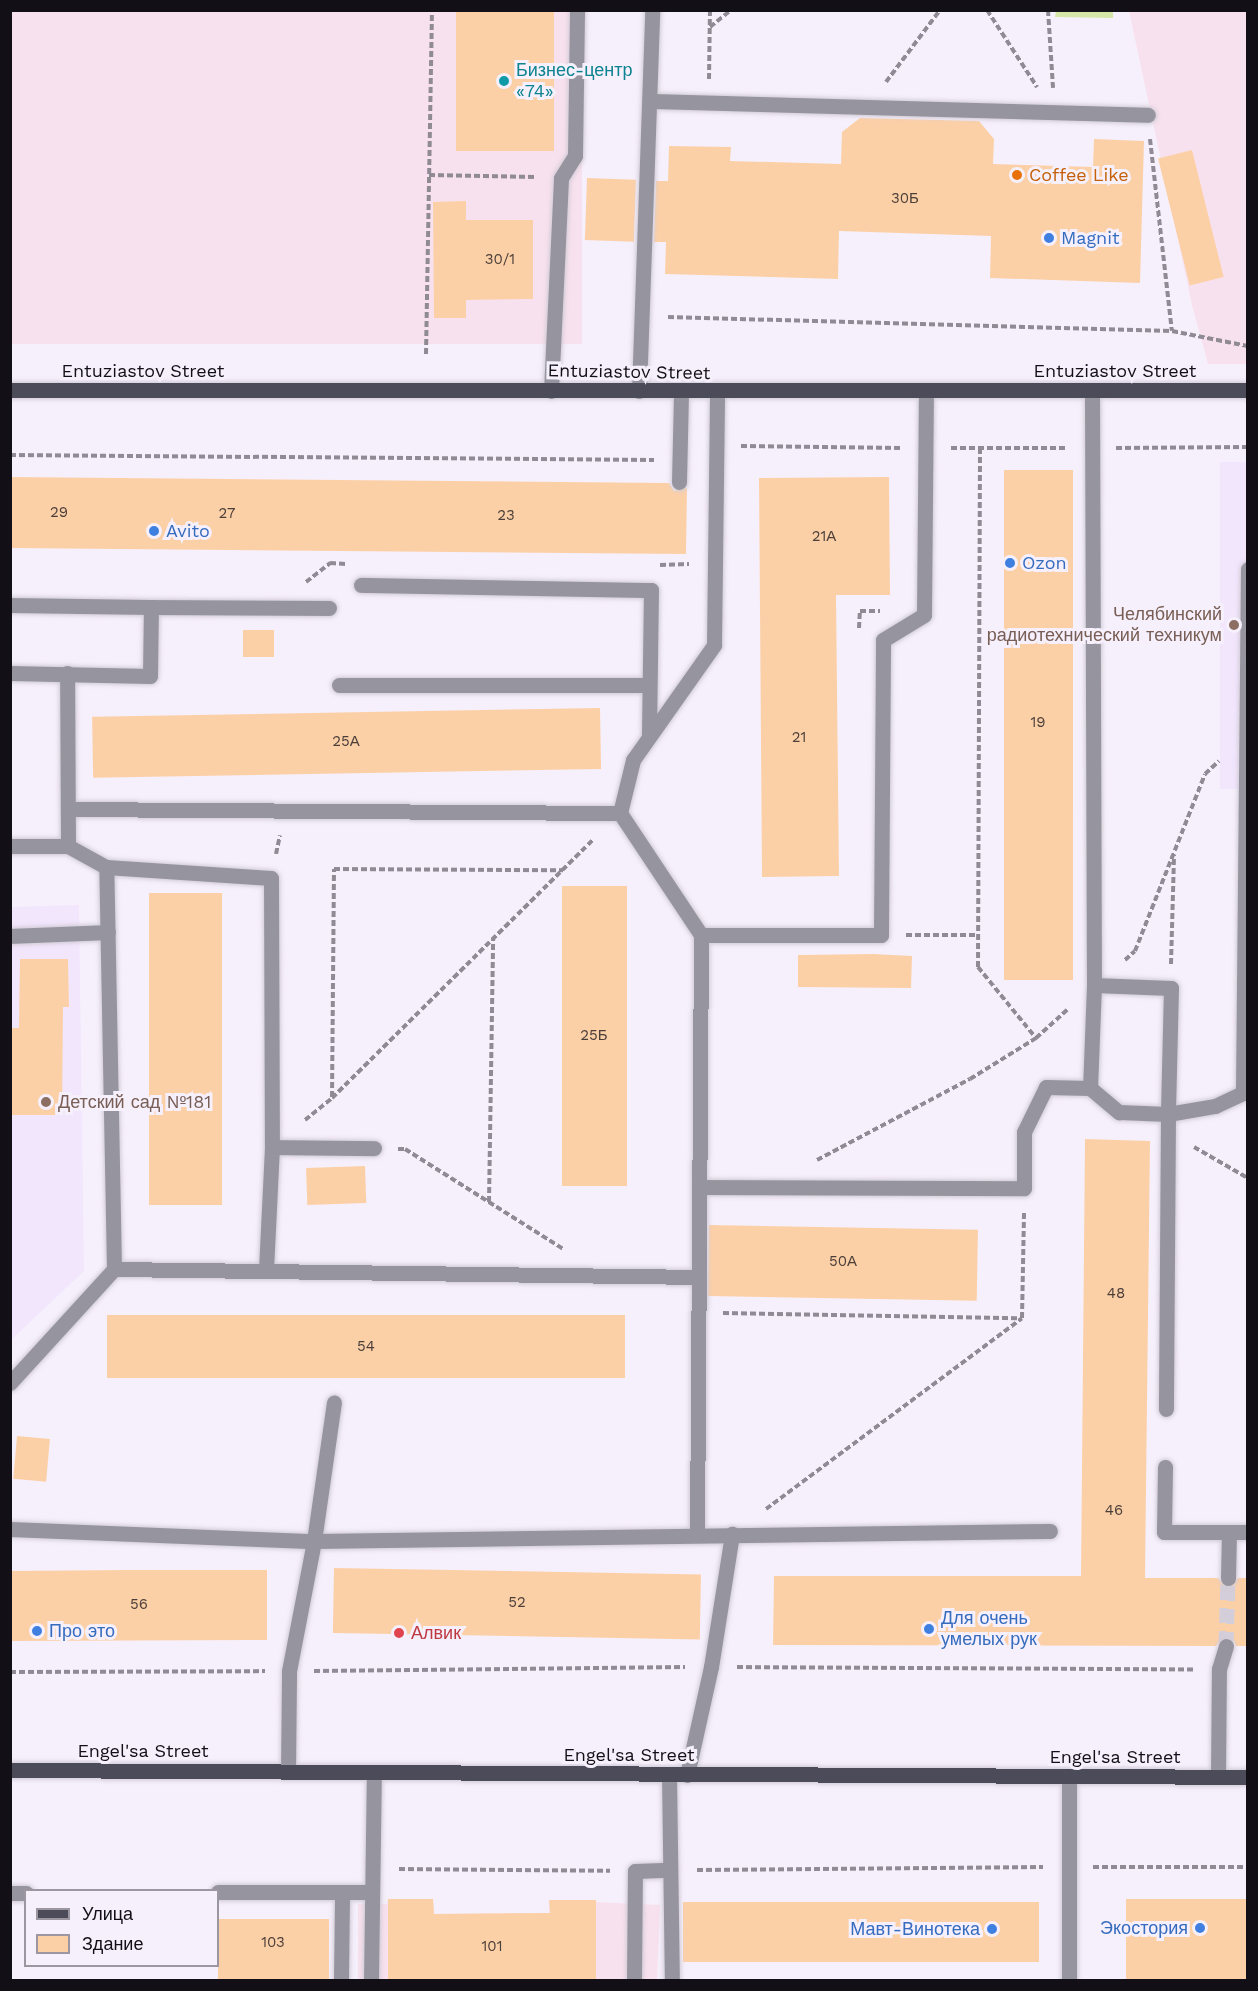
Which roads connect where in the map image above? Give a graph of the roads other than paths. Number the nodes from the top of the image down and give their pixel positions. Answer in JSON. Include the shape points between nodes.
{"nodes":[{"id":1,"x":577,"y":10,"type":"edge"},
{"id":2,"x":652,"y":10,"type":"edge"},
{"id":3,"x":651,"y":102,"type":"junction"},
{"id":4,"x":1148,"y":115,"type":"dead end"},
{"id":5,"x":10,"y":390,"type":"edge"},
{"id":6,"x":1092,"y":390,"type":"junction"},
{"id":7,"x":1248,"y":390,"type":"edge"},
{"id":8,"x":551,"y":391,"type":"junction"},
{"id":9,"x":639,"y":391,"type":"junction"},
{"id":10,"x":926,"y":391,"type":"junction"},
{"id":11,"x":681,"y":392,"type":"junction"},
{"id":12,"x":717,"y":393,"type":"junction"},
{"id":13,"x":679,"y":483,"type":"dead end"},
{"id":14,"x":1248,"y":569,"type":"edge"},
{"id":15,"x":362,"y":585,"type":"dead end"},
{"id":16,"x":10,"y":605,"type":"edge"},
{"id":17,"x":151,"y":607,"type":"junction"},
{"id":18,"x":329,"y":608,"type":"dead end"},
{"id":19,"x":10,"y":673,"type":"edge"},
{"id":20,"x":67,"y":673,"type":"junction"},
{"id":21,"x":339,"y":685,"type":"dead end"},
{"id":22,"x":649,"y":685,"type":"junction"},
{"id":23,"x":649,"y":734,"type":"junction"},
{"id":24,"x":68,"y":809,"type":"junction"},
{"id":25,"x":620,"y":813,"type":"junction"},
{"id":26,"x":10,"y":846,"type":"edge"},
{"id":27,"x":68,"y":846,"type":"junction"},
{"id":28,"x":106,"y":867,"type":"junction"},
{"id":29,"x":108,"y":932,"type":"junction"},
{"id":30,"x":701,"y":935,"type":"junction"},
{"id":31,"x":10,"y":936,"type":"edge"},
{"id":32,"x":1094,"y":985,"type":"junction"},
{"id":33,"x":1090,"y":1088,"type":"junction"},
{"id":34,"x":1245,"y":1093,"type":"edge"},
{"id":35,"x":1168,"y":1114,"type":"junction"},
{"id":36,"x":272,"y":1147,"type":"junction"},
{"id":37,"x":374,"y":1148,"type":"road end"},
{"id":38,"x":699,"y":1186,"type":"junction"},
{"id":39,"x":114,"y":1269,"type":"junction"},
{"id":40,"x":266,"y":1271,"type":"junction"},
{"id":41,"x":699,"y":1277,"type":"junction"},
{"id":42,"x":10,"y":1383,"type":"edge"},
{"id":43,"x":333,"y":1402,"type":"dead end"},
{"id":44,"x":1166,"y":1409,"type":"dead end"},
{"id":45,"x":1165,"y":1467,"type":"dead end"},
{"id":46,"x":10,"y":1529,"type":"edge"},
{"id":47,"x":1050,"y":1531,"type":"dead end"},
{"id":48,"x":1229,"y":1532,"type":"junction"},
{"id":49,"x":1248,"y":1532,"type":"edge"},
{"id":50,"x":697,"y":1534,"type":"junction"},
{"id":51,"x":732,"y":1534,"type":"junction"},
{"id":52,"x":314,"y":1541,"type":"junction"},
{"id":53,"x":1228,"y":1578,"type":"tunnel mouth"},
{"id":54,"x":1226,"y":1646,"type":"tunnel mouth"},
{"id":55,"x":10,"y":1770,"type":"edge"},
{"id":56,"x":288,"y":1772,"type":"junction"},
{"id":57,"x":374,"y":1773,"type":"junction"},
{"id":58,"x":669,"y":1774,"type":"junction"},
{"id":59,"x":687,"y":1775,"type":"junction"},
{"id":60,"x":1069,"y":1776,"type":"junction"},
{"id":61,"x":1218,"y":1777,"type":"junction"},
{"id":62,"x":1248,"y":1777,"type":"edge"},
{"id":63,"x":669,"y":1870,"type":"junction"},
{"id":64,"x":219,"y":1892,"type":"edge"},
{"id":65,"x":342,"y":1892,"type":"junction"},
{"id":66,"x":371,"y":1892,"type":"junction"},
{"id":67,"x":341,"y":1980,"type":"edge"},
{"id":68,"x":371,"y":1980,"type":"edge"},
{"id":69,"x":634,"y":1980,"type":"edge"},
{"id":70,"x":672,"y":1980,"type":"edge"},
{"id":71,"x":1070,"y":1980,"type":"edge"}],
"edges":[{"from":1,"to":8,"type":"lane","via":[[575,156],[561,178]]},
{"from":2,"to":3,"type":"lane"},
{"from":3,"to":4,"type":"lane"},
{"from":3,"to":9,"type":"lane"},
{"from":5,"to":8,"type":"main road","name":"Entuziastov Street"},
{"from":6,"to":7,"type":"main road","name":"Entuziastov Street"},
{"from":6,"to":10,"type":"main road","name":"Entuziastov Street"},
{"from":6,"to":32,"type":"lane"},
{"from":8,"to":9,"type":"main road","name":"Entuziastov Street"},
{"from":9,"to":11,"type":"main road","name":"Entuziastov Street"},
{"from":10,"to":12,"type":"main road","name":"Entuziastov Street"},
{"from":10,"to":30,"type":"lane","via":[[924,615],[883,640],[881,935]]},
{"from":11,"to":12,"type":"main road","name":"Entuziastov Street"},
{"from":11,"to":13,"type":"lane"},
{"from":12,"to":23,"type":"lane","via":[[714,645]]},
{"from":14,"to":34,"type":"lane"},
{"from":15,"to":22,"type":"lane","via":[[651,590]]},
{"from":16,"to":17,"type":"lane"},
{"from":17,"to":18,"type":"lane"},
{"from":17,"to":20,"type":"lane","via":[[150,676]]},
{"from":19,"to":20,"type":"lane"},
{"from":20,"to":24,"type":"lane"},
{"from":21,"to":22,"type":"lane"},
{"from":22,"to":23,"type":"lane"},
{"from":23,"to":25,"type":"lane","via":[[633,760]]},
{"from":24,"to":25,"type":"lane"},
{"from":24,"to":27,"type":"lane"},
{"from":25,"to":30,"type":"lane"},
{"from":26,"to":27,"type":"lane"},
{"from":27,"to":28,"type":"lane"},
{"from":28,"to":29,"type":"lane"},
{"from":28,"to":36,"type":"lane","via":[[271,878]]},
{"from":29,"to":31,"type":"lane"},
{"from":29,"to":39,"type":"lane"},
{"from":30,"to":38,"type":"lane"},
{"from":32,"to":33,"type":"lane"},
{"from":32,"to":35,"type":"lane","via":[[1171,988]]},
{"from":33,"to":35,"type":"lane","via":[[1119,1112]]},
{"from":33,"to":38,"type":"lane","via":[[1046,1087],[1024,1132],[1024,1188]]},
{"from":34,"to":35,"type":"lane","via":[[1215,1106]]},
{"from":35,"to":44,"type":"lane"},
{"from":36,"to":37,"type":"lane"},
{"from":36,"to":40,"type":"lane"},
{"from":38,"to":41,"type":"lane"},
{"from":39,"to":40,"type":"lane"},
{"from":39,"to":42,"type":"lane"},
{"from":40,"to":41,"type":"lane"},
{"from":41,"to":50,"type":"lane"},
{"from":43,"to":52,"type":"lane"},
{"from":45,"to":48,"type":"lane","via":[[1164,1532]]},
{"from":46,"to":52,"type":"lane"},
{"from":47,"to":51,"type":"lane"},
{"from":48,"to":49,"type":"lane"},
{"from":48,"to":53,"type":"lane"},
{"from":50,"to":51,"type":"lane"},
{"from":50,"to":52,"type":"lane"},
{"from":51,"to":59,"type":"lane","via":[[711,1667]]},
{"from":52,"to":56,"type":"lane","via":[[289,1671]]},
{"from":54,"to":61,"type":"lane","via":[[1219,1669]]},
{"from":55,"to":56,"type":"main road","name":"Engel'sa Street"},
{"from":56,"to":57,"type":"main road","name":"Engel'sa Street"},
{"from":57,"to":58,"type":"main road","name":"Engel'sa Street"},
{"from":57,"to":66,"type":"lane"},
{"from":58,"to":59,"type":"main road","name":"Engel'sa Street"},
{"from":58,"to":63,"type":"lane"},
{"from":59,"to":60,"type":"main road","name":"Engel'sa Street"},
{"from":60,"to":61,"type":"main road","name":"Engel'sa Street"},
{"from":60,"to":71,"type":"lane"},
{"from":61,"to":62,"type":"main road","name":"Engel'sa Street"},
{"from":63,"to":69,"type":"lane","via":[[635,1871]]},
{"from":63,"to":70,"type":"lane"},
{"from":64,"to":65,"type":"lane"},
{"from":65,"to":66,"type":"lane"},
{"from":65,"to":67,"type":"lane"},
{"from":66,"to":68,"type":"lane"}]}
